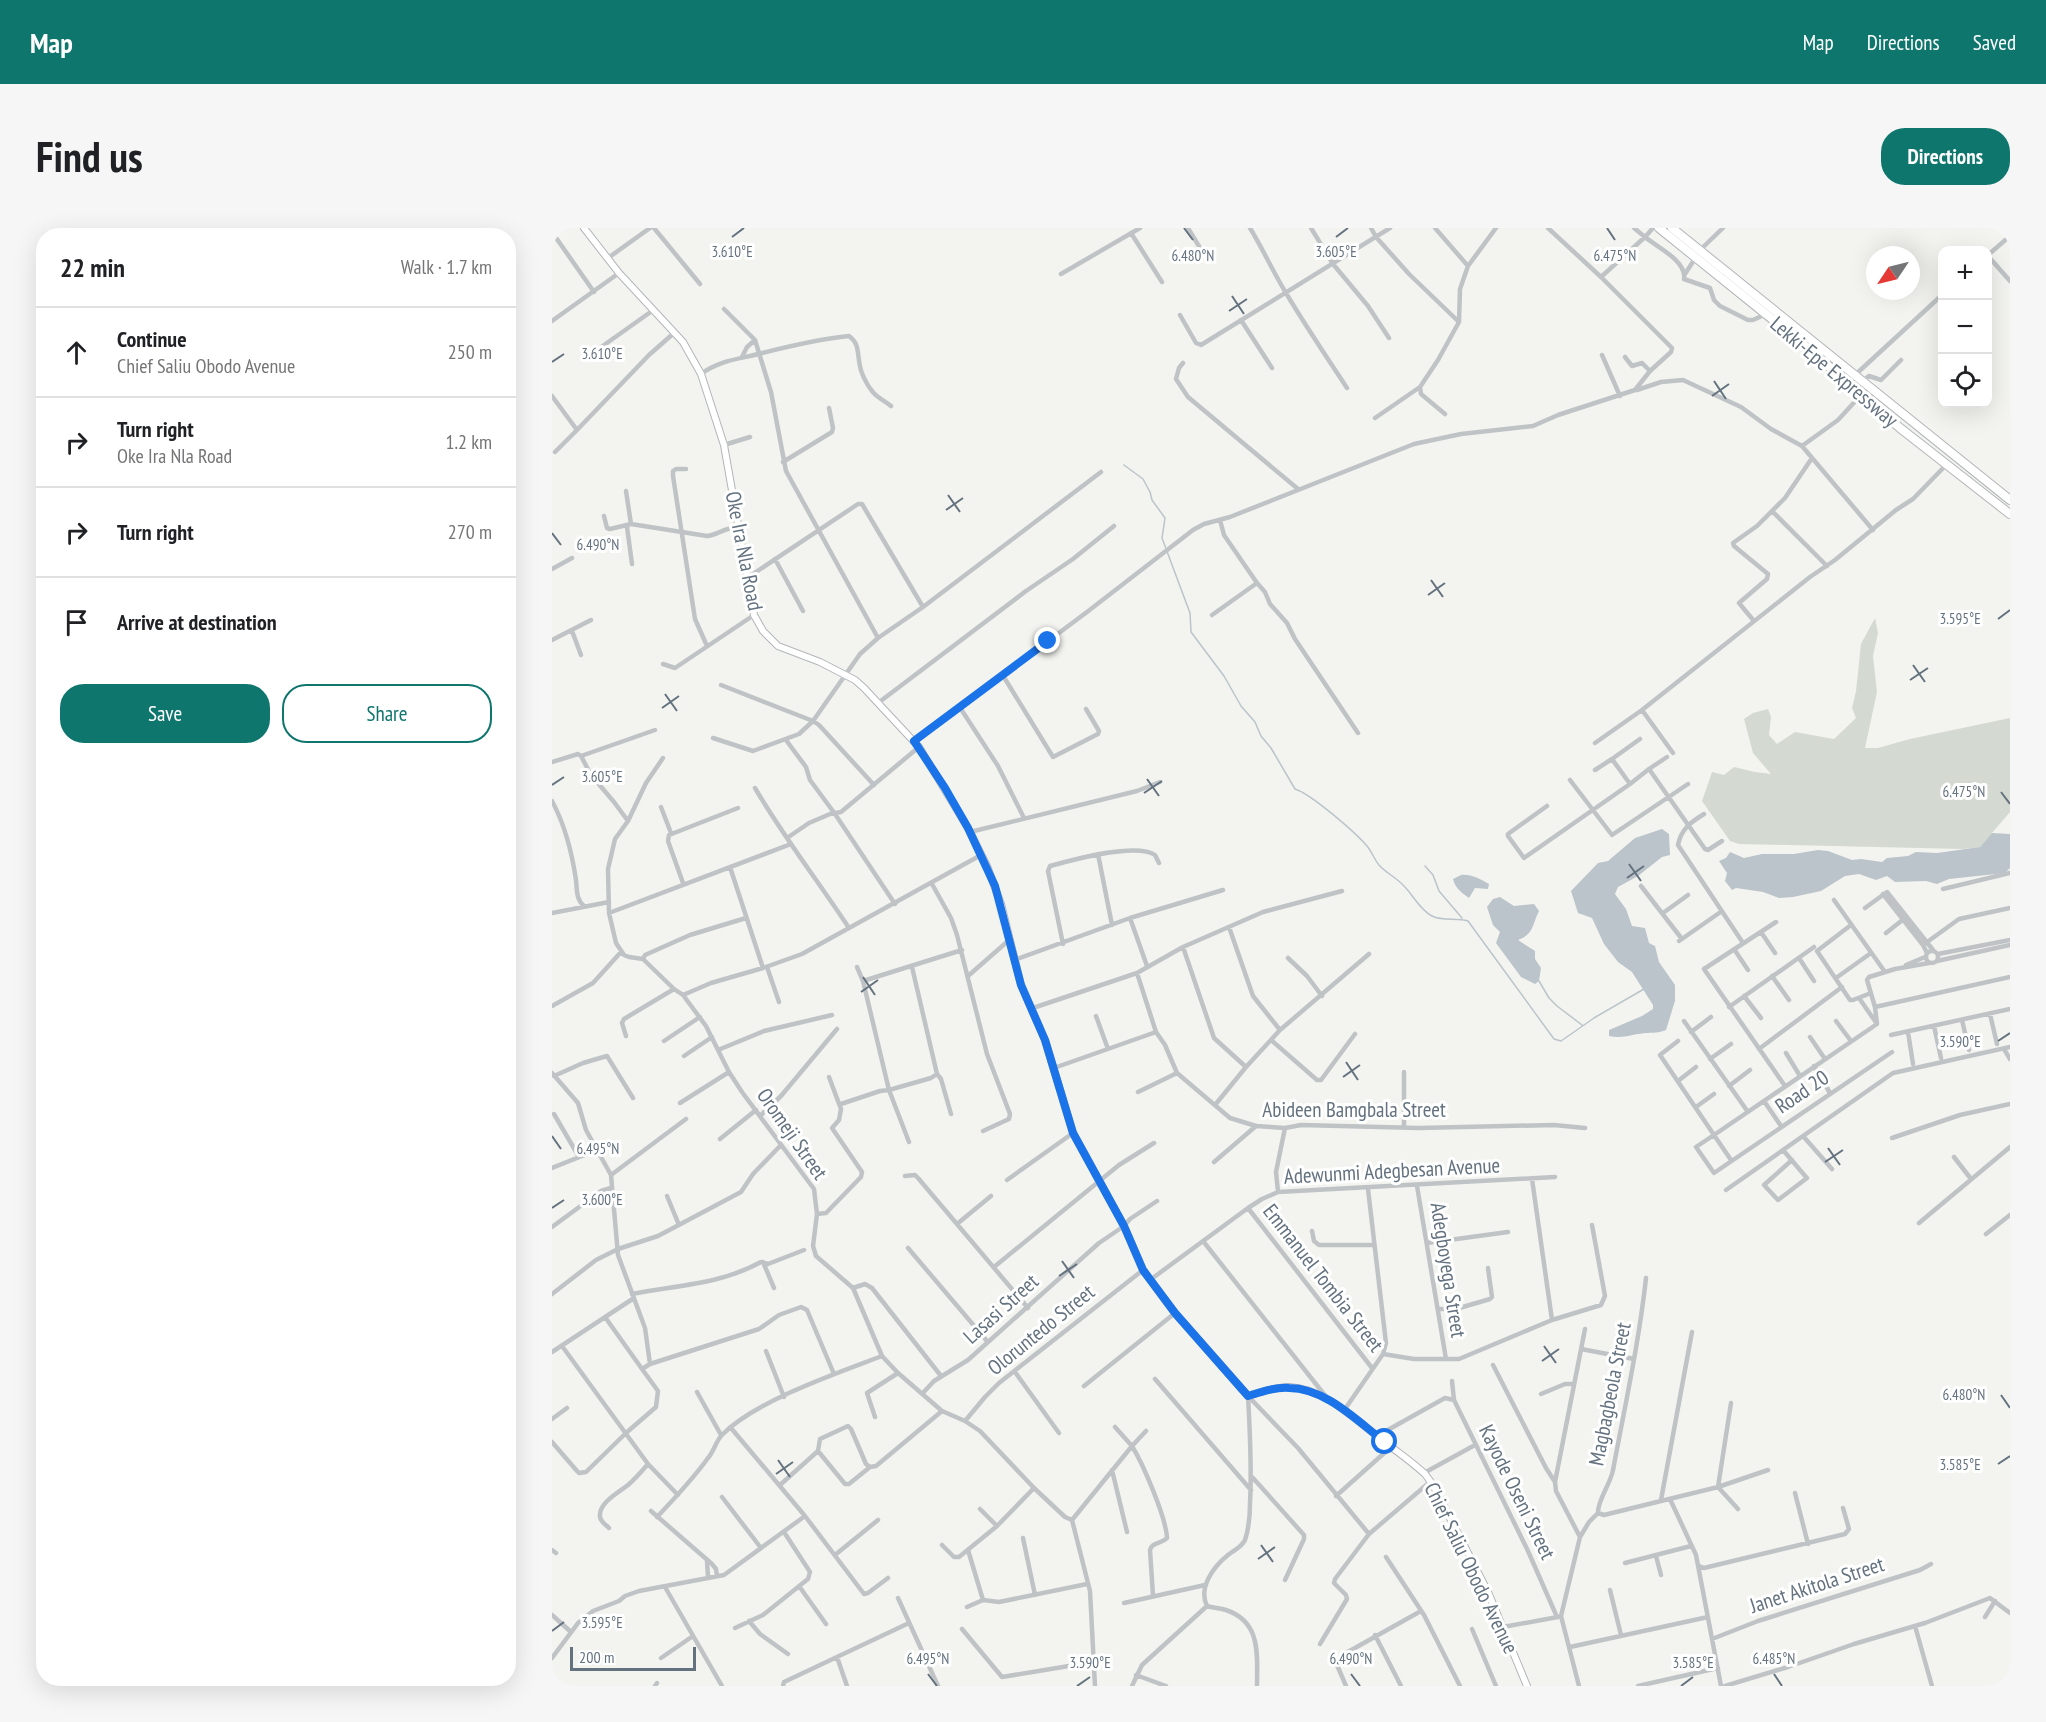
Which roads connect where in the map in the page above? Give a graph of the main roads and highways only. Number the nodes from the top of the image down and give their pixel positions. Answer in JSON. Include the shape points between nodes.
{"nodes":[{"id":1,"x":1659,"y":228,"type":"edge"},
{"id":2,"x":1672,"y":228,"type":"edge"},
{"id":3,"x":1697,"y":254,"type":"junction"},
{"id":4,"x":1908,"y":418,"type":"junction"},
{"id":5,"x":1900,"y":428,"type":"junction"},
{"id":6,"x":2010,"y":500,"type":"edge"},
{"id":7,"x":2010,"y":514,"type":"edge"}],
"edges":[{"from":1,"to":3,"type":"highway","name":"Lekki-Epe Expressway"},
{"from":2,"to":3,"type":"highway","name":"Lekki-Epe Expressway"},
{"from":3,"to":4,"type":"highway","name":"Lekki-Epe Expressway"},
{"from":3,"to":5,"type":"highway","name":"Lekki-Epe Expressway"},
{"from":4,"to":5,"type":"highway"},
{"from":4,"to":6,"type":"highway","name":"Lekki-Epe Expressway"},
{"from":5,"to":7,"type":"highway","name":"Lekki-Epe Expressway"}]}
